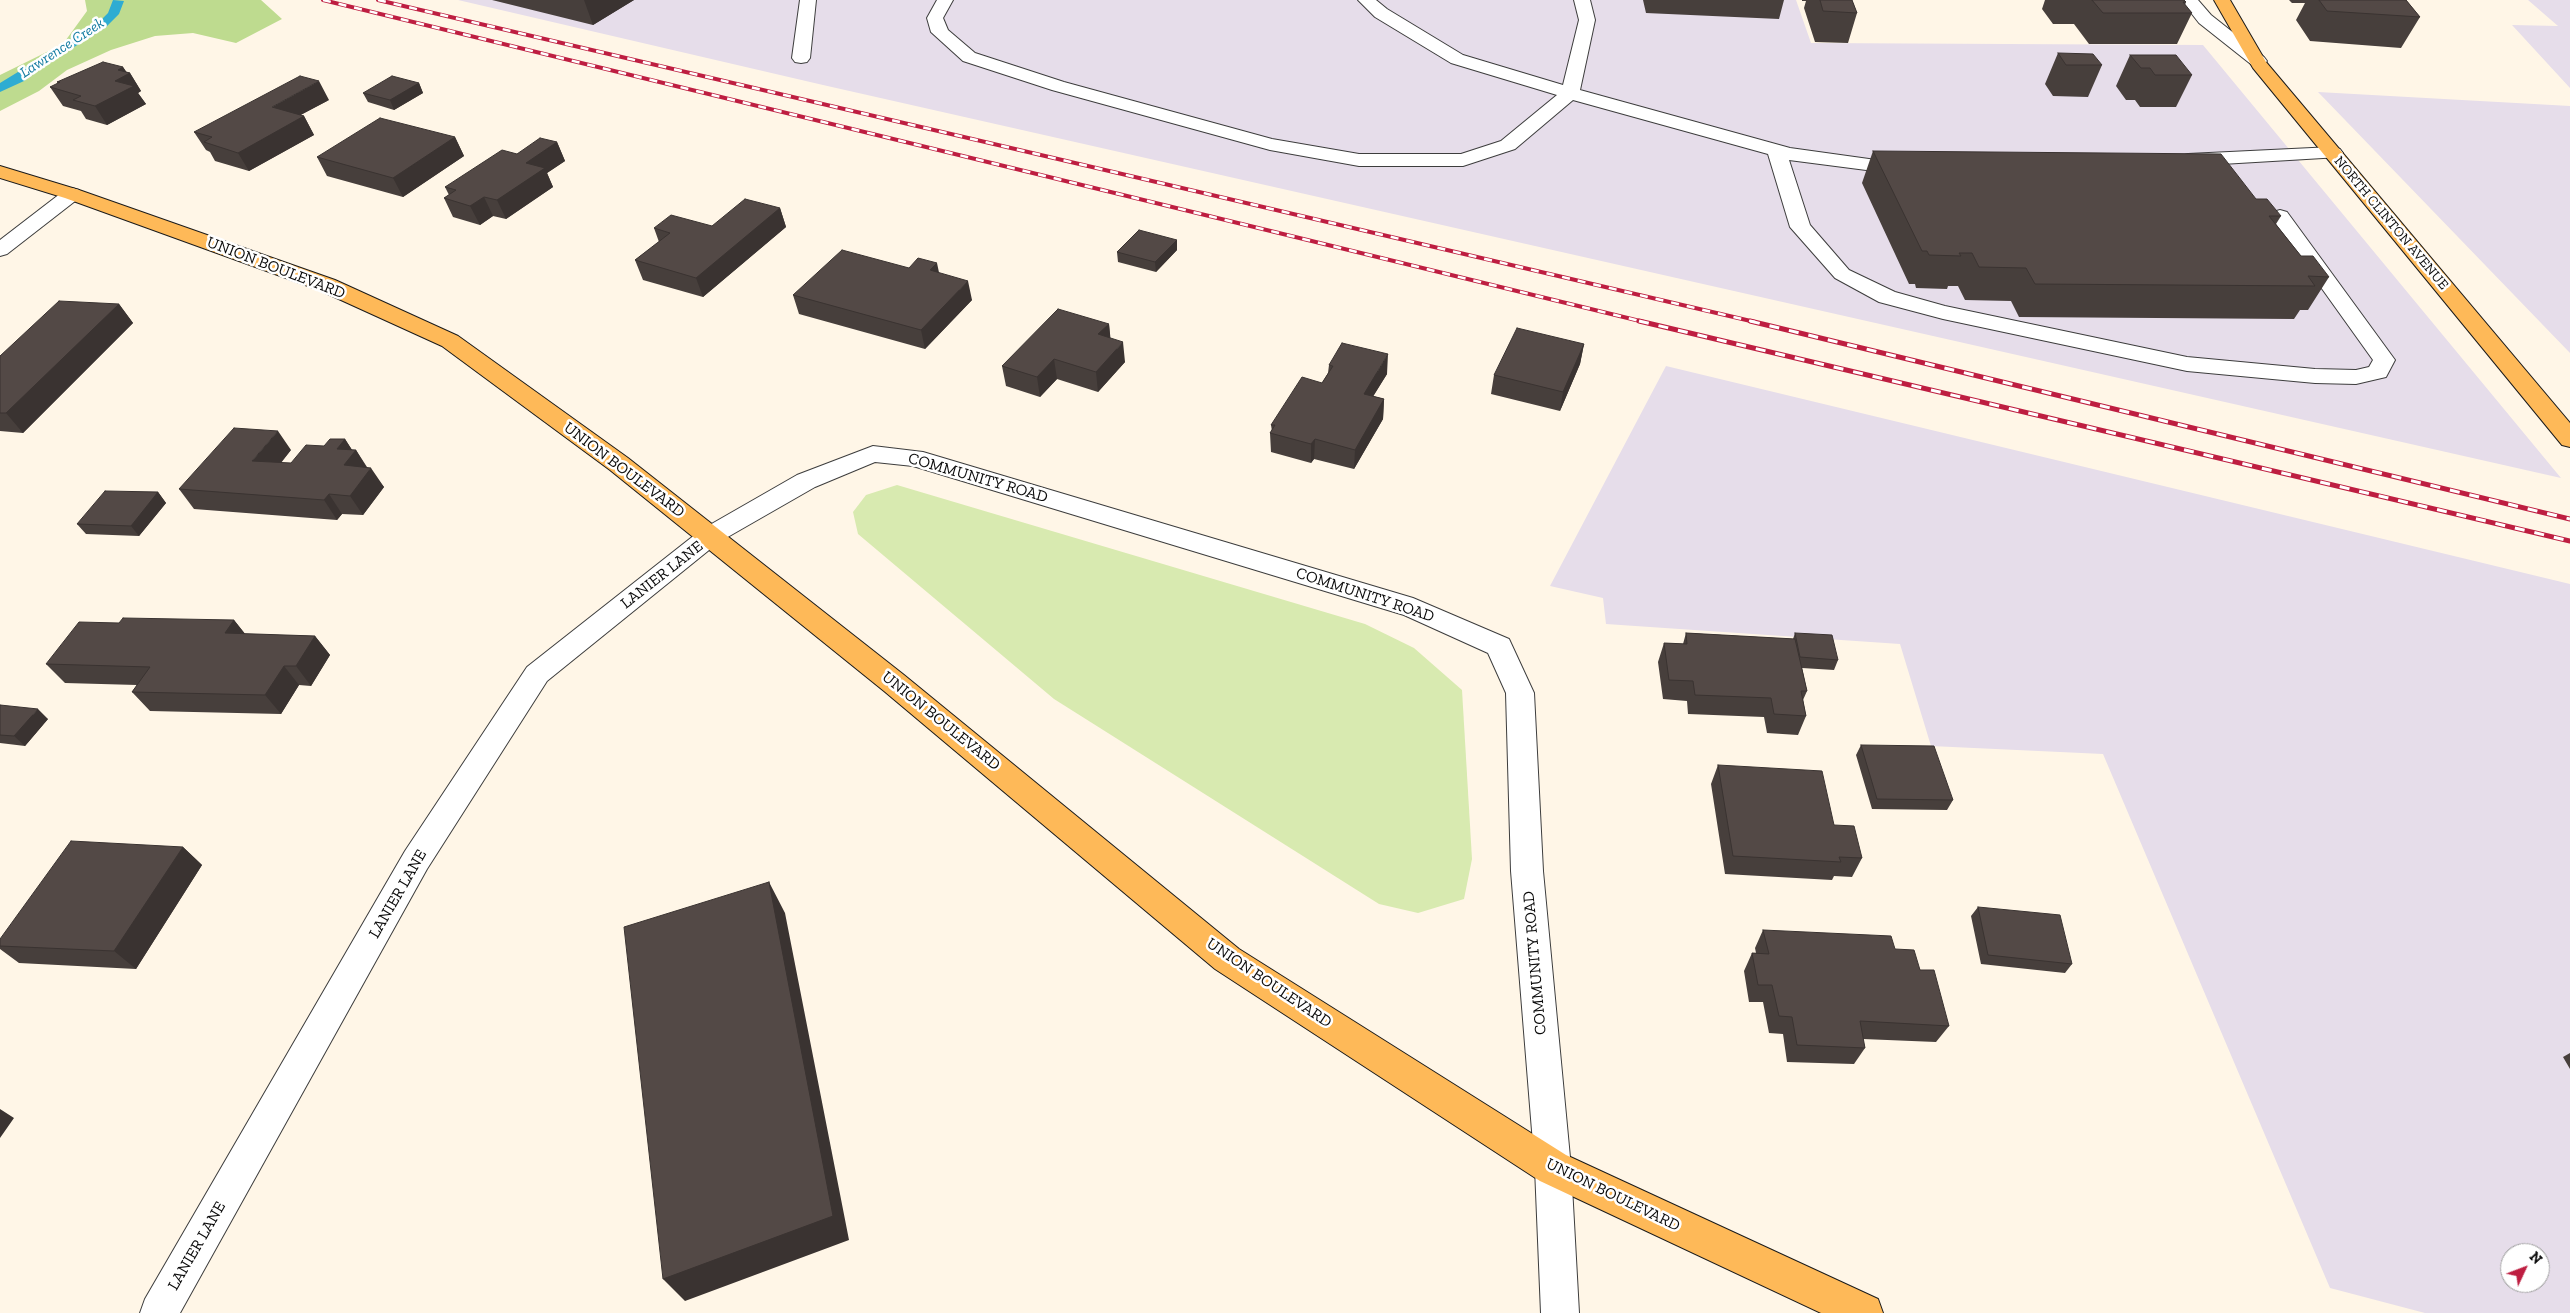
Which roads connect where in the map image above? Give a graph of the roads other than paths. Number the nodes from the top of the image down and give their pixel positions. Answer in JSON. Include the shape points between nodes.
{"nodes":[{"id":1,"x":808,"y":0,"type":"edge"},
{"id":2,"x":945,"y":0,"type":"edge"},
{"id":3,"x":1366,"y":0,"type":"edge"},
{"id":4,"x":1582,"y":0,"type":"edge"},
{"id":5,"x":2189,"y":0,"type":"edge"},
{"id":6,"x":2222,"y":0,"type":"edge"},
{"id":7,"x":801,"y":58,"type":"dead end"},
{"id":8,"x":2258,"y":61,"type":"junction"},
{"id":9,"x":1570,"y":93,"type":"junction"},
{"id":10,"x":1777,"y":151,"type":"junction"},
{"id":11,"x":2333,"y":152,"type":"junction"},
{"id":12,"x":2168,"y":161,"type":"edge"},
{"id":13,"x":0,"y":172,"type":"edge"},
{"id":14,"x":1926,"y":172,"type":"edge"},
{"id":15,"x":72,"y":194,"type":"junction"},
{"id":16,"x":2280,"y":216,"type":"edge"},
{"id":17,"x":0,"y":250,"type":"edge"},
{"id":18,"x":2570,"y":439,"type":"edge"},
{"id":19,"x":710,"y":536,"type":"junction"},
{"id":20,"x":1553,"y":1168,"type":"junction"},
{"id":21,"x":159,"y":1313,"type":"edge"},
{"id":22,"x":1560,"y":1313,"type":"edge"},
{"id":23,"x":1864,"y":1313,"type":"edge"}],
"edges":[{"from":1,"to":7,"type":"street"},
{"from":2,"to":9,"type":"street","via":[[935,18],[940,32],[970,57],[1058,86],[1270,144],[1359,160],[1463,160],[1508,145]]},
{"from":3,"to":9,"type":"street","via":[[1381,13],[1458,59]]},
{"from":4,"to":9,"type":"street","via":[[1587,20]]},
{"from":5,"to":8,"type":"street","via":[[2205,18]]},
{"from":6,"to":8,"type":"main road","name":"NORTH CLINTON AVENUE"},
{"from":8,"to":11,"type":"main road","name":"NORTH CLINTON AVENUE"},
{"from":9,"to":10,"type":"street"},
{"from":10,"to":14,"type":"street"},
{"from":10,"to":16,"type":"street","via":[[1800,227],[1842,274],[1887,297],[2187,364],[2315,376],[2356,376],[2378,372],[2384,360]]},
{"from":11,"to":12,"type":"street"},
{"from":11,"to":18,"type":"main road","name":"NORTH CLINTON AVENUE"},
{"from":13,"to":15,"type":"main road","name":"UNION BOULEVARD"},
{"from":15,"to":17,"type":"street"},
{"from":15,"to":19,"type":"main road","name":"UNION BOULEVARD","via":[[327,285],[450,341],[619,464]]},
{"from":19,"to":20,"type":"main road","name":"UNION BOULEVARD","via":[[1227,958]]},
{"from":19,"to":20,"type":"street","name":"COMMUNITY ROAD","via":[[806,480],[873,454],[914,458],[1412,608],[1499,646],[1520,694],[1526,872]]},
{"from":19,"to":21,"type":"street","name":"LANIER LANE","via":[[537,674],[416,860]]},
{"from":20,"to":22,"type":"street","name":"COMMUNITY ROAD"},
{"from":20,"to":23,"type":"main road","name":"UNION BOULEVARD"}]}
